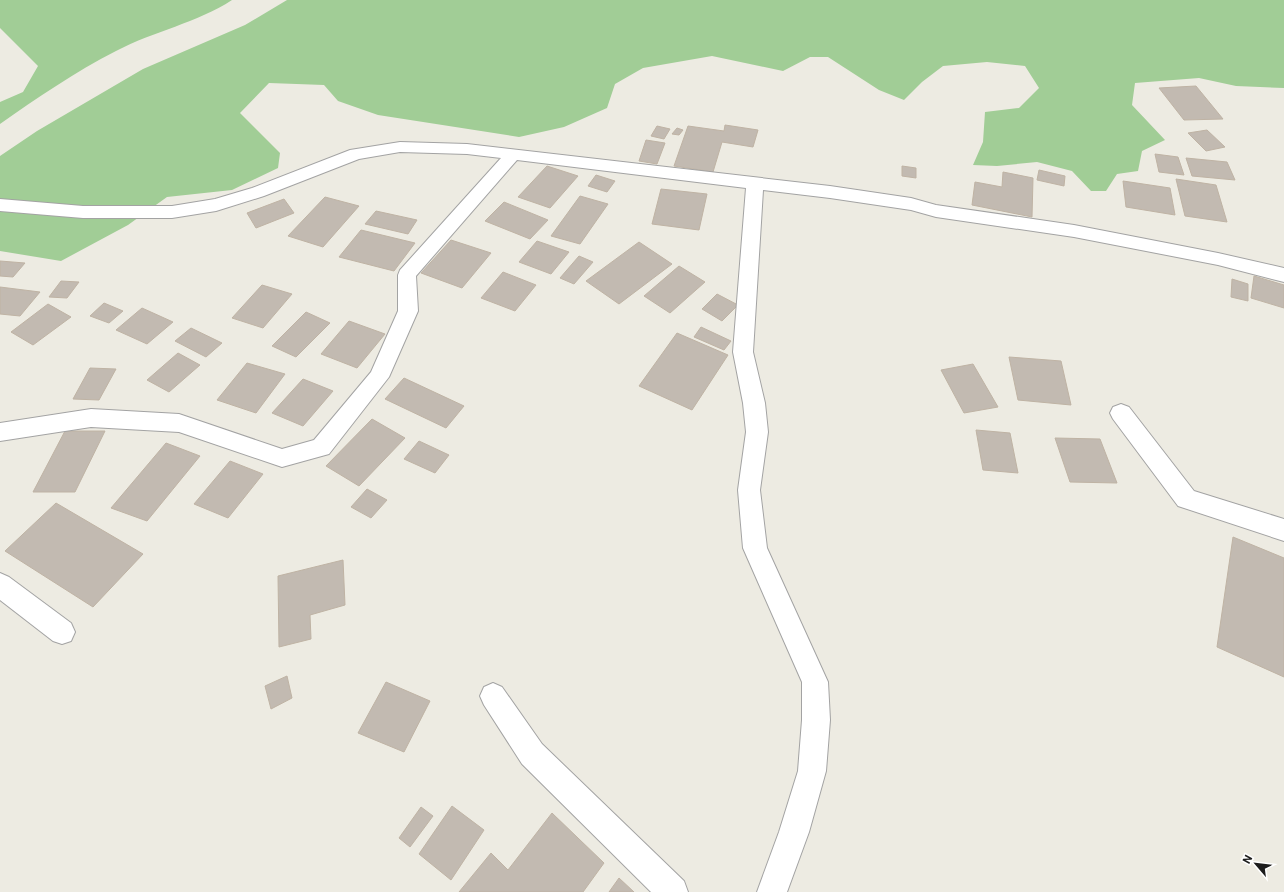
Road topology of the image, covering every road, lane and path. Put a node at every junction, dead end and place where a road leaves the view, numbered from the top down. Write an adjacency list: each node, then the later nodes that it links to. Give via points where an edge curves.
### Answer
1 (513, 154): 2 (street, via 595,162); 3 (street, via 467,149 400,147 356,154 258,192 216,205 172,212 83,212); 6 (street, via 407,275 408,311 379,377 321,446 282,458 179,423 91,418)
2 (755, 184): 4 (street, via 830,192 911,204 936,211 1074,231 1218,259); 12 (street, via 743,352 754,403 757,432 748,490 755,548 815,682 816,720 812,771 794,832)
3 (0, 205)
4 (1284, 275)
5 (1120, 413): 7 (street, via 1186,499)
6 (0, 432)
7 (1284, 530)
8 (0, 586): 9 (street)
9 (62, 632)
10 (492, 696): 11 (street, via 532,754)
11 (674, 892)
12 (772, 892)

